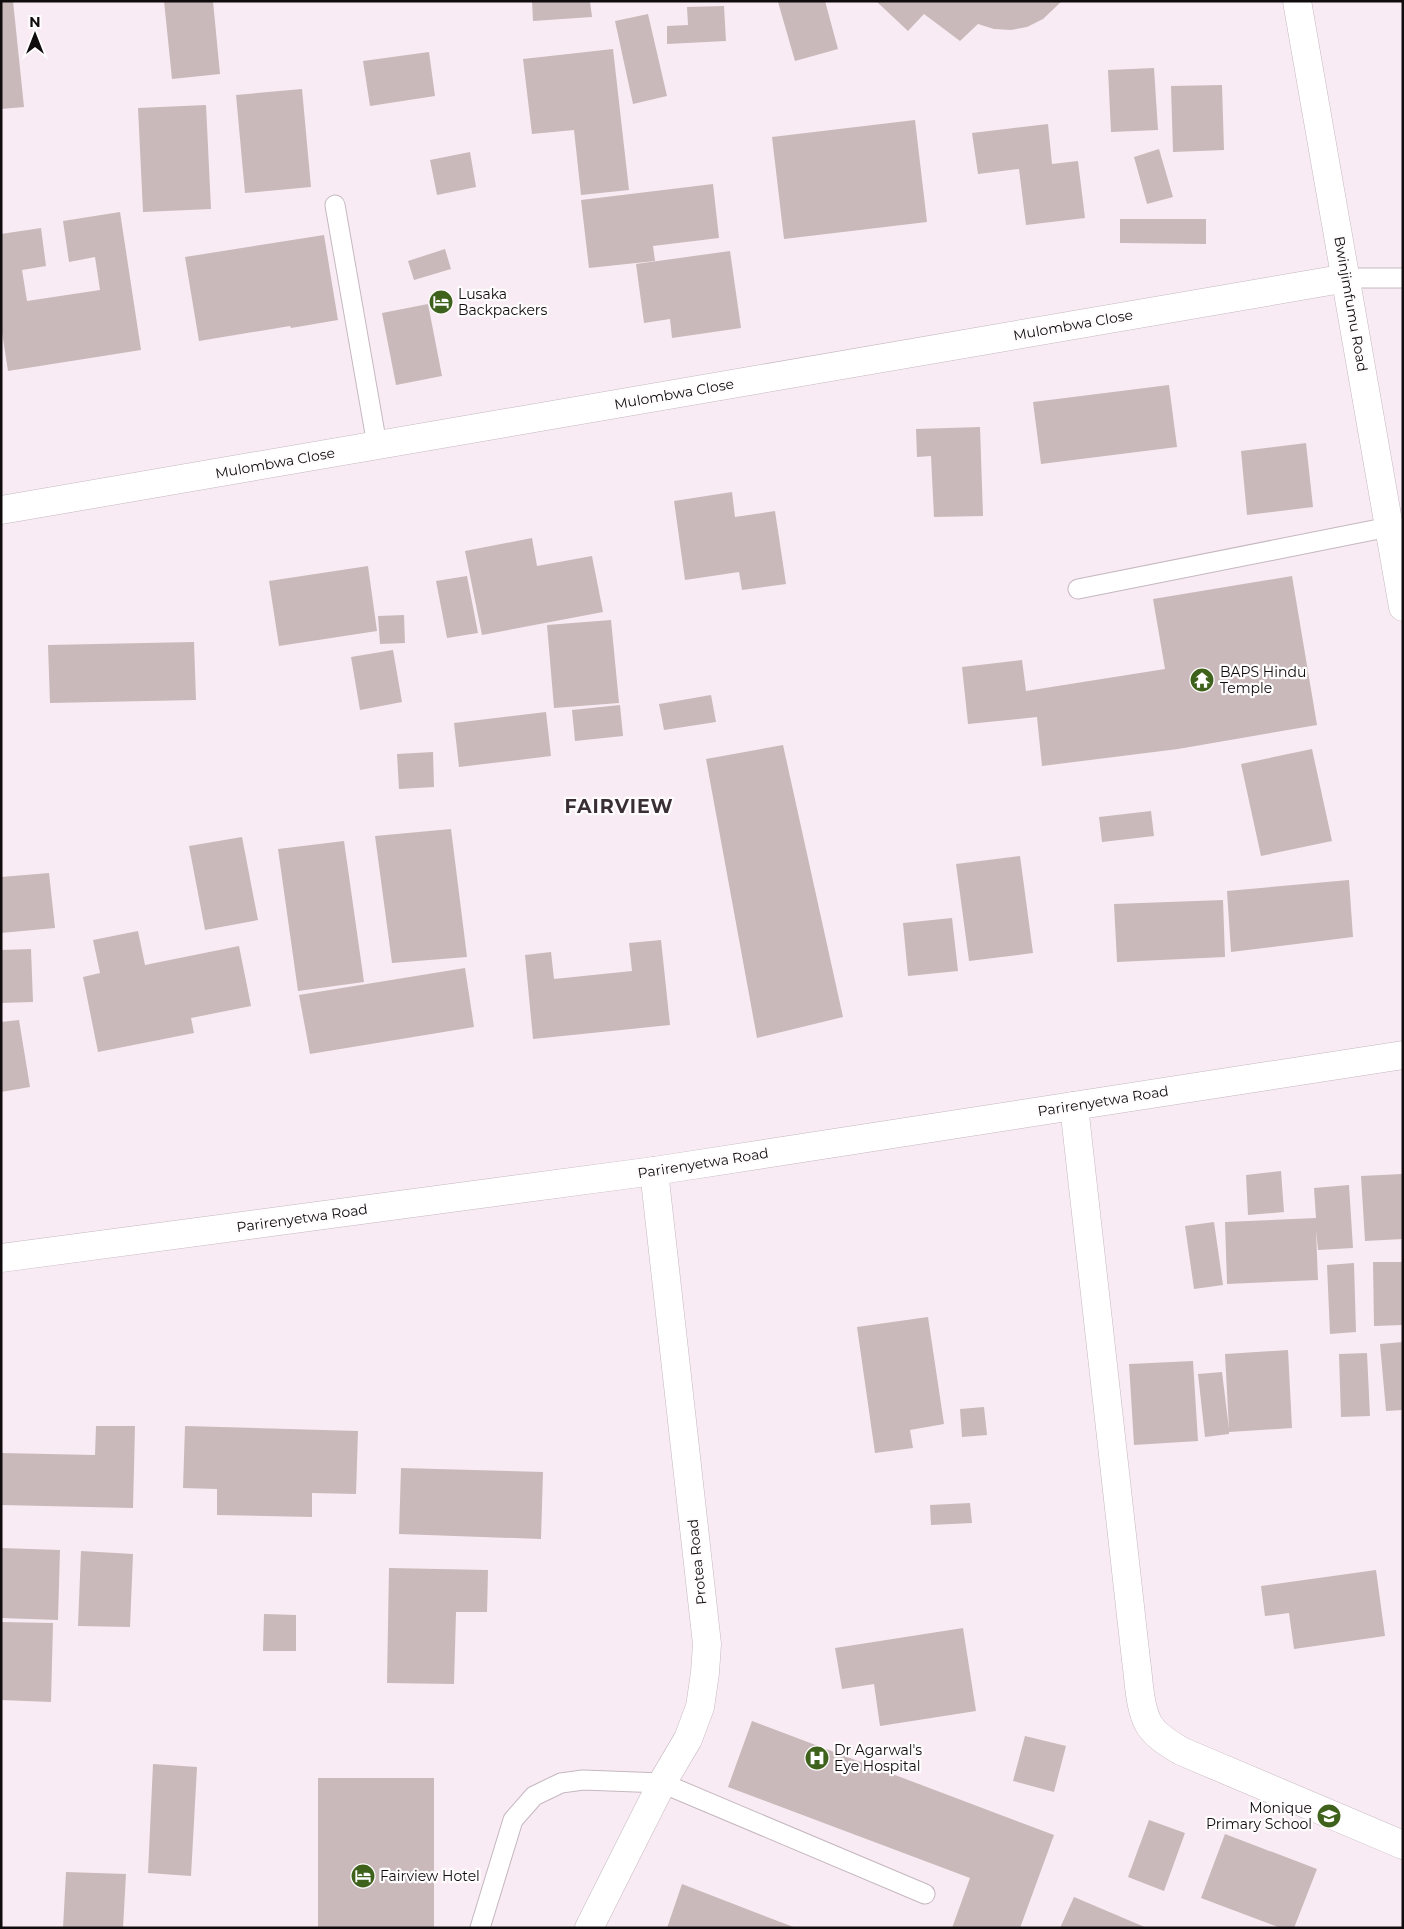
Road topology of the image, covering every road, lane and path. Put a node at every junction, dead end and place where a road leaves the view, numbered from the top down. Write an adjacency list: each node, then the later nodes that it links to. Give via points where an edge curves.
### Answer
1 (1297, 1): 3 (street, Bwinjimfumu Road)
2 (335, 205): 5 (lane)
3 (1346, 278): 4 (lane); 5 (street, Mulombwa Close); 7 (street, Bwinjimfumu Road)
4 (1403, 278)
5 (377, 445): 6 (street, Mulombwa Close)
6 (1, 510)
7 (1389, 528): 8 (lane); 9 (street, Bwinjimfumu Road)
8 (1078, 589)
9 (1403, 607)
10 (1403, 1055): 11 (street, Parirenyetwa Road)
11 (1074, 1106): 12 (street, Parirenyetwa Road); 15 (street, via 1136,1660 1148,1723 1160,1738 1181,1752)
12 (654, 1171): 13 (street, Parirenyetwa Road); 14 (street, Protea Road, via 707,1644 700,1707 688,1739)
13 (1, 1258)
14 (662, 1783): 16 (lane); 17 (lane, via 583,1780 561,1783 534,1796 513,1820); 18 (street, Protea Road)
15 (1403, 1845)
16 (925, 1894)
17 (480, 1928)
18 (589, 1928)

